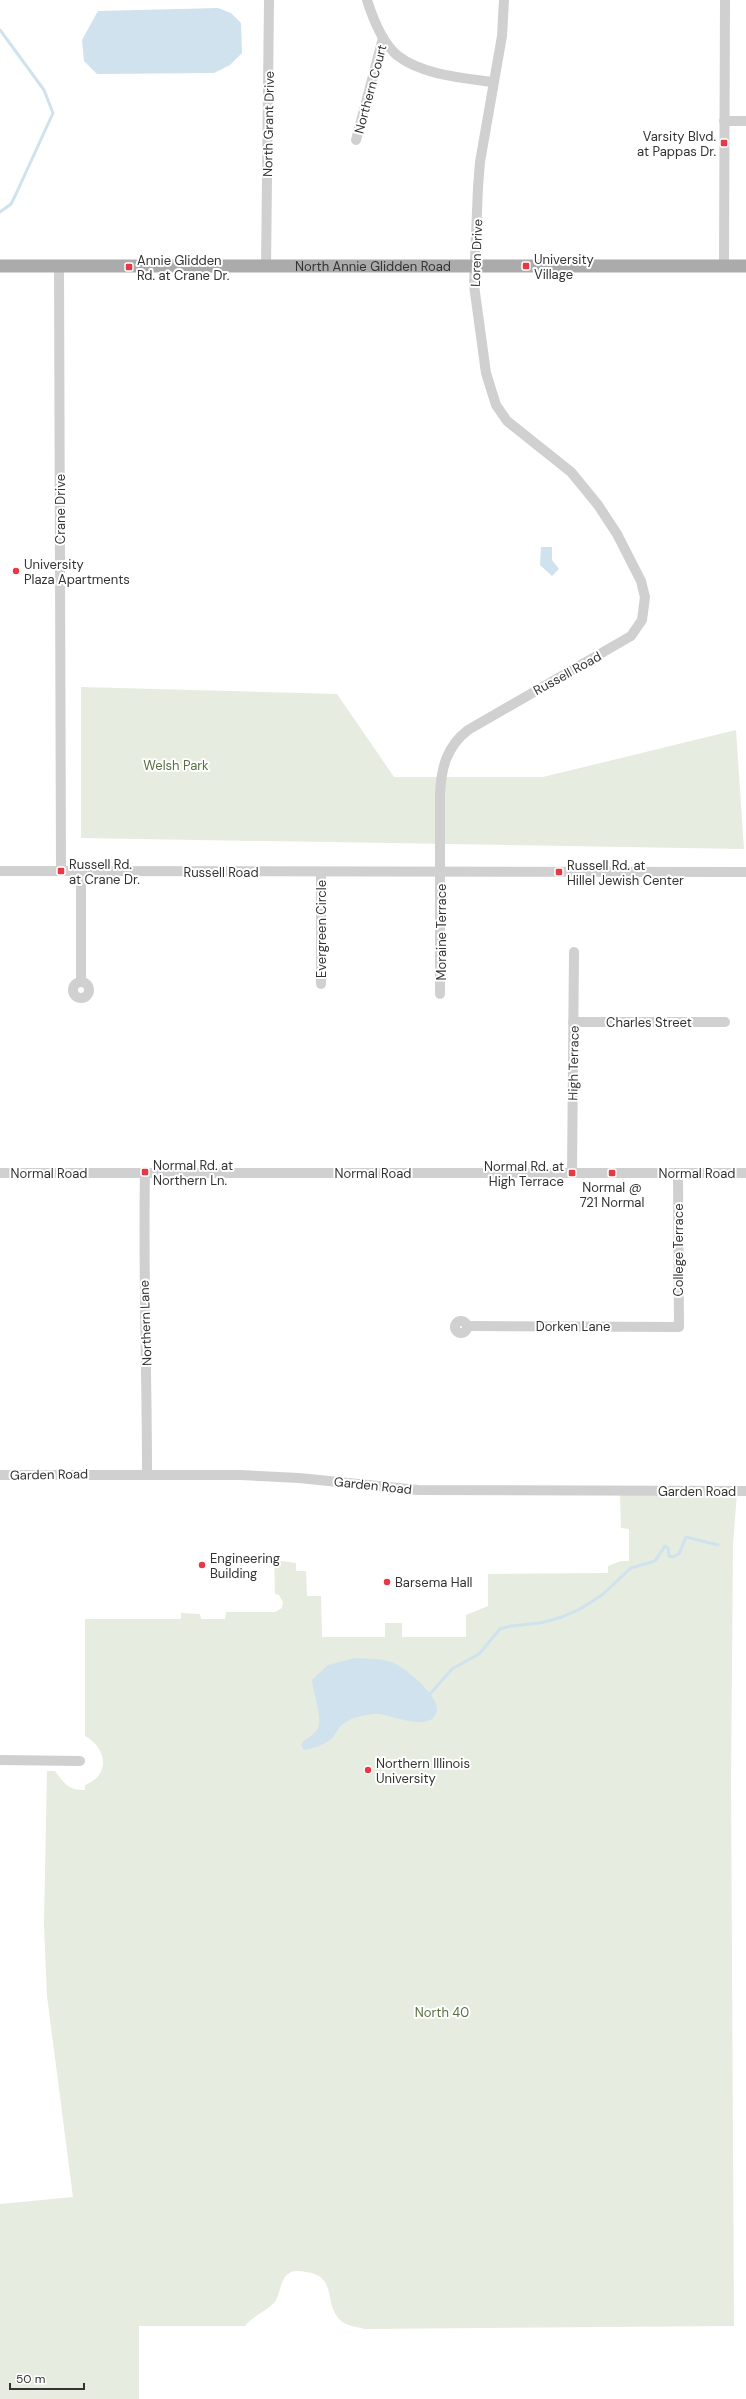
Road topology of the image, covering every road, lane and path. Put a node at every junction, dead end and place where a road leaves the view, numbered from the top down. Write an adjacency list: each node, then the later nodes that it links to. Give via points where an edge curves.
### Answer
1 (269, 0): 15 (street, North Grant Drive)
2 (367, 0): 5 (street)
3 (504, 0): 6 (street, Loren Drive, via 502,36)
4 (725, 0): 7 (street)
5 (383, 38): 6 (street, via 398,56 413,64 442,73); 9 (street, Northern Court)
6 (493, 82): 12 (street, Loren Drive, via 480,162 477,252)
7 (724, 121): 8 (street); 13 (street)
8 (746, 121)
9 (356, 140)
10 (0, 266): 11 (main road, North Annie Glidden Road)
11 (59, 266): 15 (main road, North Annie Glidden Road); 18 (street, Crane Drive)
12 (474, 266): 13 (main road, North Annie Glidden Road); 15 (main road, North Annie Glidden Road); 16 (street, Loren Drive, via 486,373 496,405 507,421)
13 (724, 266): 14 (main road, North Annie Glidden Road)
14 (746, 266)
15 (266, 267)
16 (571, 472): 20 (street, Russell Road, via 609,522 636,569 645,597 642,620 631,636 619,644 468,730 454,743 443,766 441,779)
17 (0, 871): 18 (street, Russell Road)
18 (61, 871): 19 (street, Russell Road)
19 (81, 871): 22 (street, Russell Road); 24 (street)
20 (441, 871): 21 (street, Russell Road); 22 (street, Russell Road); 26 (street, Moraine Terrace)
21 (746, 872)
22 (321, 873): 25 (street, Evergreen Circle)
23 (574, 952): 27 (street, High Terrace)
24 (81, 981)
25 (321, 984)
26 (440, 994)
27 (574, 1022): 28 (street, Charles Street); 31 (street, High Terrace)
28 (725, 1022)
29 (145, 1172): 30 (street, Normal Road); 31 (street, Normal Road); 36 (street, Northern Lane, via 143,1261 147,1351)
30 (0, 1173)
31 (572, 1173): 32 (street, Normal Road)
32 (678, 1173): 33 (street, Normal Road); 35 (street, College Terrace)
33 (746, 1173)
34 (468, 1326): 35 (street, Dorken Lane)
35 (679, 1327)
36 (147, 1473): 37 (street, Garden Road); 38 (street, Garden Road, via 299,1478 418,1490)
37 (0, 1475)
38 (746, 1491)
39 (0, 1760): 40 (street)
40 (80, 1761)

